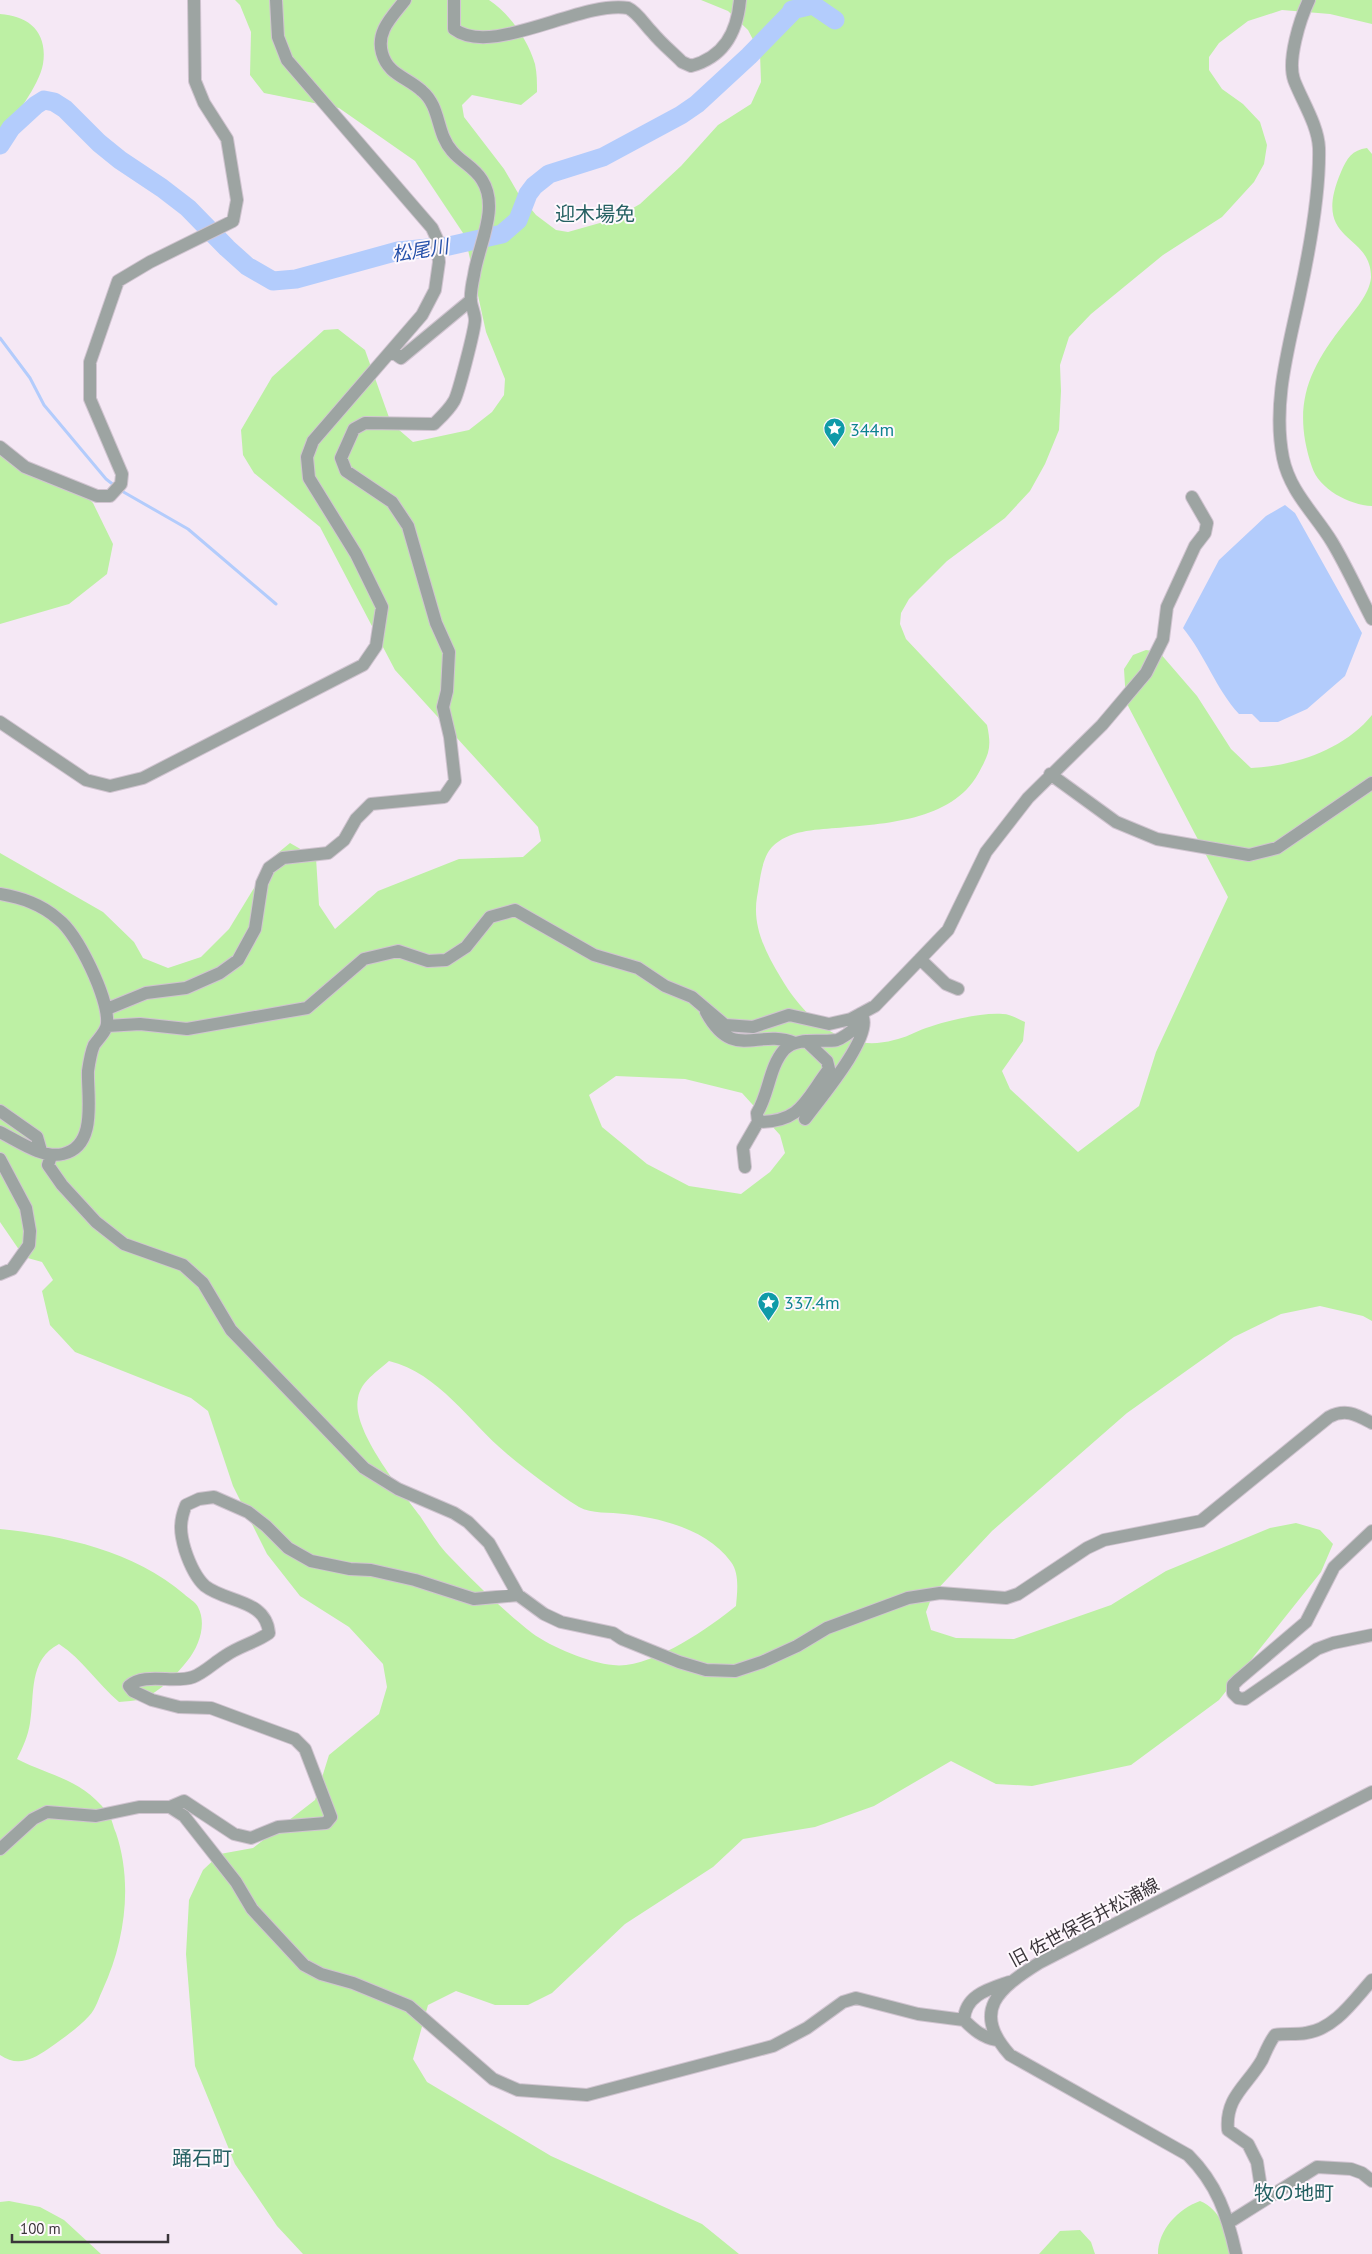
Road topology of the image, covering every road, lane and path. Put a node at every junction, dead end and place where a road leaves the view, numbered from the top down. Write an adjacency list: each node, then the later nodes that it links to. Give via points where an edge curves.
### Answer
1 (194, 0): 9 (street, via 195,81 204,103 227,139 237,200 233,221 150,262 118,282 90,362 90,400 122,474 121,484 110,496 97,496 25,468)
2 (276, 0): 8 (street, via 278,37 287,60 432,228 437,239 439,262 435,290 422,315)
3 (405, 0): 7 (street, via 382,31 380,43 386,63 397,76 422,90 432,102 452,151 483,181 489,203)
4 (454, 0): 5 (street, via 454,28 462,34 475,36 519,27 582,6 614,3 630,8 682,62 691,66 705,62 730,39 738,21)
5 (740, 0)
6 (1309, 0): 11 (street, via 1300,19 1294,48 1293,78 1319,146 1317,188 1301,292 1284,363 1280,436 1283,460 1292,485 1332,542)
7 (471, 300): 8 (street, via 401,358); 19 (street, via 475,320 455,400 442,416 434,424 365,423 354,429 341,458 346,471 392,502 408,526 436,623 449,652 443,707 455,781 444,797 371,804 356,819 344,840 328,853 283,858 269,868 262,883 255,929 238,960 220,973 186,988 146,993)
8 (391, 351): 12 (street, via 313,441 307,457 309,478 356,554 382,608 376,646 363,665 142,778 110,786 86,780)
9 (0, 447)
10 (1192, 497): 13 (street, via 1207,523 1205,533 1195,546 1167,607 1163,639 1122,704)
11 (1372, 619)
12 (0, 722)
13 (1050, 774): 14 (street, via 1116,822 1149,836 1249,854 1277,848); 16 (street, via 986,852 948,930)
14 (1372, 783)
15 (0, 894): 19 (street, via 28,900 60,919 81,949)
16 (920, 959): 17 (street, via 946,984); 20 (street, via 875,1006)
17 (958, 989)
18 (702, 1006): 20 (street, via 725,1025 753,1027 789,1015 829,1024); 21 (street, via 692,997 665,986 638,968 594,955 515,910 490,916 466,947 446,960 428,961 398,951 364,959 307,1008 187,1029 140,1024); 22 (street, via 714,1028 731,1040 749,1042 783,1038)
19 (107, 1009): 21 (street)
20 (860, 1014): 22 (street, via 859,1025 837,1040); 24 (street, via 865,1020 862,1035)
21 (108, 1026): 27 (street, via 93,1048 88,1070 88,1128 77,1147 64,1154)
22 (800, 1042): 25 (street, via 785,1048 774,1066 764,1102 757,1113); 25 (street, via 827,1061 828,1068 795,1115 776,1122)
23 (0, 1111): 27 (street, via 37,1137)
24 (805, 1118)
25 (758, 1122): 29 (street, via 743,1148)
26 (0, 1132): 27 (street)
27 (46, 1154): 33 (street, via 48,1165 62,1185 96,1222 124,1244 183,1265 203,1282 231,1330 364,1468 398,1490 468,1522 489,1544)
28 (0, 1159): 30 (street, via 26,1208 30,1231 29,1245 12,1269)
29 (745, 1167)
30 (0, 1274)
31 (1372, 1423): 33 (street, via 1352,1413 1339,1411 1201,1521 1104,1540 1018,1594 1006,1598 940,1593 908,1598 827,1628 797,1646 735,1671 706,1670 679,1662 613,1633 561,1622 530,1606)
32 (1372, 1531): 34 (street, via 1334,1567 1306,1622 1238,1680 1233,1686 1233,1693 1245,1699 1317,1649)
33 (518, 1595): 36 (street, via 474,1599 415,1580 311,1561 288,1548 248,1512 214,1498 199,1499 186,1505 179,1532 193,1571 213,1591 255,1608 268,1621 269,1633 257,1642 227,1654 193,1677 134,1682 129,1686 132,1691 152,1700 179,1707 211,1708 295,1740 305,1749 330,1817 326,1824 278,1827 251,1838 234,1834 184,1801)
34 (1372, 1635)
35 (1372, 1792): 39 (street, 旧 佐世保吉井松浦線, via 1039,1963)
36 (170, 1807): 37 (street, via 139,1807 96,1816 47,1812 33,1819); 40 (street, via 184,1816 236,1882 252,1909 304,1964 321,1974 409,2006 493,2079 518,2090 587,2095 773,2046 807,2028 843,2002 856,1998 918,2014)
37 (0, 1849)
38 (1372, 1980): 43 (street, via 1342,2014 1325,2026 1307,2033 1275,2035 1262,2060 1232,2102 1227,2115 1228,2130 1248,2144 1257,2162)
39 (1009, 1982): 40 (street, via 977,1996 965,2011); 41 (street, 旧 佐世保吉井松浦線, via 997,1995 992,2008)
40 (964, 2020): 41 (street, via 980,2035)
41 (996, 2040): 44 (street, via 1010,2055 1038,2072 1188,2155 1205,2172)
42 (1372, 2181): 43 (street, via 1351,2169 1316,2167)
43 (1263, 2201): 44 (street)
44 (1228, 2223): 45 (street)
45 (1236, 2254)

